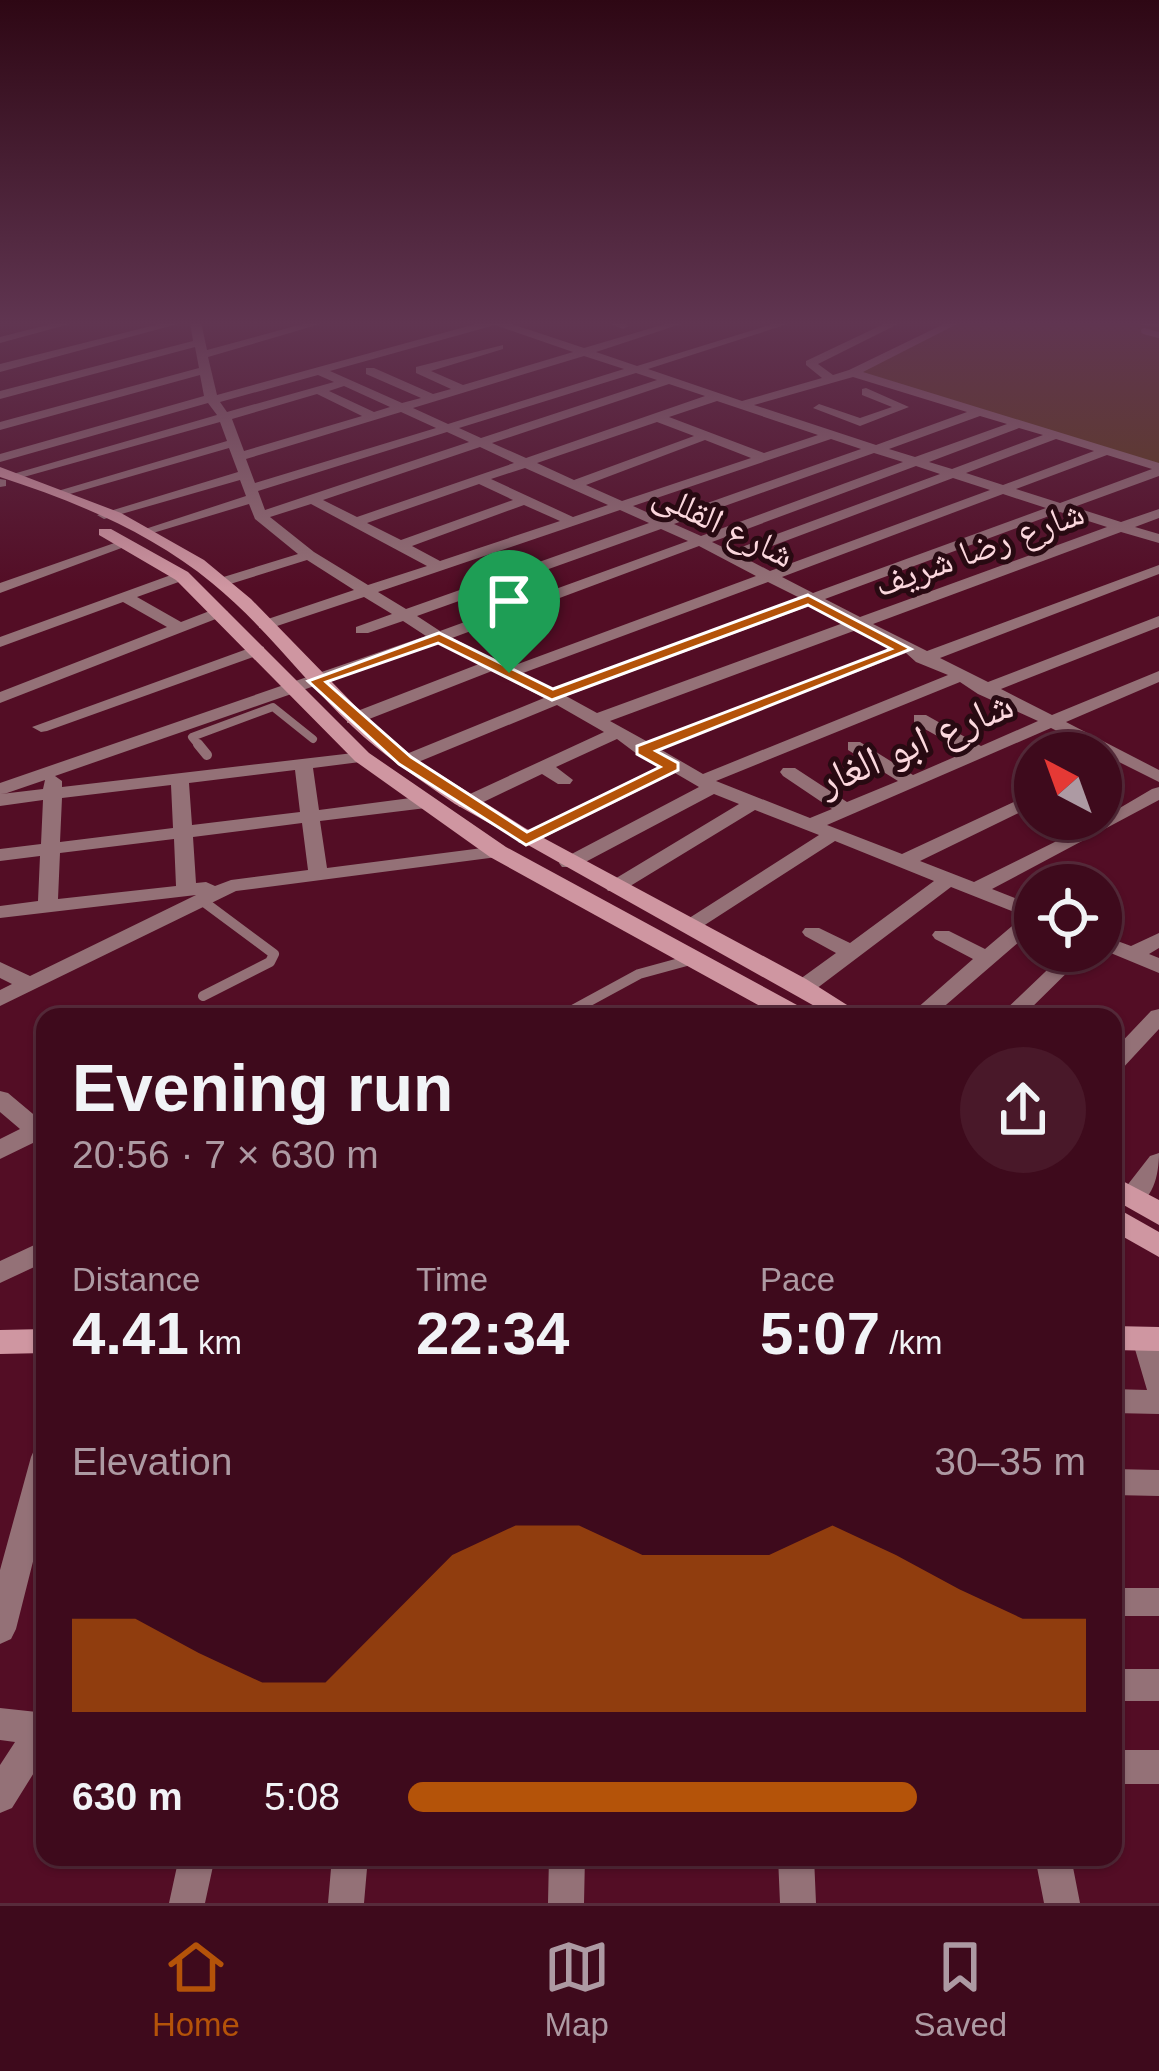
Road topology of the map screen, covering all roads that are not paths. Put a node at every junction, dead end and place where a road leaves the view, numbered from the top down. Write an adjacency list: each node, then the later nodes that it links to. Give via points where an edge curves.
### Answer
1 (44, 411): 24 (street)
2 (170, 411): 32 (street)
3 (220, 411): 20 (street)
4 (250, 411): 20 (street)
5 (341, 411): 21 (street)
6 (362, 411): 18 (street)
7 (390, 411): 18 (street)
8 (410, 411): 25 (street, شارع القللى)
9 (502, 411): 25 (street)
10 (576, 411): 29 (street)
11 (674, 411): 19 (street)
12 (757, 411): 22 (street)
13 (812, 411): 22 (street)
14 (828, 411): 15 (street, via 862,422)
15 (895, 411)
16 (975, 411): 17 (street)
17 (979, 412): 23 (street); 30 (street)
18 (374, 416): 40 (street)
19 (656, 417): 28 (street); 35 (street)
20 (225, 418): 38 (street); 40 (street)
21 (311, 420)
22 (784, 420): 26 (street)
23 (1019, 424): 27 (street); 34 (street)
24 (0, 426)
25 (448, 428): 29 (street, شارع القللى); 40 (street)
26 (831, 435): 30 (street); 33 (street)
27 (1056, 435): 31 (street); 37 (street)
28 (705, 436): 33 (street); 41 (street)
29 (480, 443): 35 (street, شارع القللى); 44 (street)
30 (874, 449): 34 (street); 52 (street)
31 (1107, 451): 36 (street); 42 (street)
32 (0, 458)
33 (764, 458): 46 (street)
34 (914, 461): 37 (street); 56 (street)
35 (524, 464): 39 (street); 41 (street, شارع القللى)
36 (1159, 469): 47 (street)
37 (953, 474): 42 (street); 59 (street)
38 (4, 479): 43 (street); 54 (street)
39 (479, 479): 45 (street); 50 (street)
40 (247, 480): 43 (street); 44 (street); 49 (street); 54 (street); 58 (street)
41 (572, 485): 46 (street, شارع القللى)
42 (1004, 489): 47 (street); 63 (street)
43 (58, 494): 49 (street)
44 (311, 499): 50 (street)
45 (525, 500): 51 (street); 57 (street)
46 (620, 506): 51 (street); 52 (street, شارع القللى)
47 (1061, 508): 53 (street); 68 (street)
48 (1159, 513): 53 (street, شارع رضا شريف)
49 (104, 515): 54 (street)
50 (356, 522): 57 (street)
51 (573, 522): 60 (street)
52 (662, 524): 56 (street, شارع القللى); 70 (street)
53 (1123, 527): 55 (street); 72 (street, شارع رضا شريف)
54 (136, 538): 62 (street); 64 (street); 65 (street)
55 (1159, 539)
56 (698, 540): 59 (street, شارع القللى); 76 (street)
57 (400, 545): 60 (street)
58 (309, 555): 64 (street); 66 (street)
59 (730, 557): 63 (street, شارع القللى)
60 (440, 566): 66 (street)
61 (1159, 569): 80 (street)
62 (182, 576): 67 (street); 69 (street)
63 (766, 577): 68 (street, شارع القللى); 81 (street)
64 (223, 582): 73 (street)
65 (0, 588)
66 (368, 590): 70 (street); 73 (street)
67 (124, 597): 74 (street); 77 (street)
68 (808, 600): 72 (street, شارع القللى); 87 (street)
69 (220, 612): 74 (street); 79 (street)
70 (402, 616): 75 (street); 76 (street)
71 (1159, 621): 86 (street)
72 (856, 624): 78 (street, شارع القللى); 93 (street, شارع رضا شريف)
73 (265, 625): 84 (street)
74 (180, 628): 88 (street)
75 (362, 630)
76 (439, 637): 81 (street); 84 (street)
77 (0, 642)
78 (903, 649): 80 (street, شارع القللى); 100 (street)
79 (258, 650): 85 (street); 95 (street)
80 (922, 659): 82 (street, شارع القللى)
81 (501, 669): 87 (street); 92 (street)
82 (957, 676): 86 (street, شارع القللى); 115 (street)
83 (1159, 676): 94 (street, شارع ابو الغار)
84 (316, 681): 85 (street); 92 (street)
85 (293, 689): 89 (street); 114 (street)
86 (984, 691): 94 (street, شارع القللى)
87 (555, 697): 93 (street); 105 (street)
88 (0, 698)
89 (311, 707): 90 (lane); 103 (street)
90 (286, 715): 98 (lane); 102 (lane, via 270,708 191,737)
91 (920, 718): 101 (street)
92 (353, 719): 105 (street)
93 (593, 721): 97 (street)
94 (1050, 724): 96 (street, شارع القللى); 101 (street, شارع ابو الغار)
95 (41, 727)
96 (1062, 732)
97 (613, 734): 100 (street); 107 (street)
98 (313, 739)
99 (854, 746): 113 (street)
100 (643, 750): 108 (street)
101 (981, 753): 113 (street, شارع ابو الغار)
102 (207, 755)
103 (362, 757): 106 (street); 119 (street)
104 (1159, 759): 110 (street)
105 (405, 760): 120 (street)
106 (303, 764): 111 (street); 124 (street)
107 (543, 767): 112 (street); 120 (street)
108 (672, 767): 115 (street); 128 (street)
109 (789, 772): 123 (street)
110 (1150, 773)
111 (180, 778): 114 (street); 126 (street)
112 (564, 780)
113 (912, 782): 123 (street, شارع ابو الغار)
114 (53, 783): 116 (street); 118 (street); 129 (street)
115 (707, 784): 121 (street); 133 (street)
116 (0, 789)
117 (1159, 793): 137 (street)
118 (0, 800)
119 (426, 802): 124 (street); 130 (street)
120 (466, 803): 128 (street)
121 (753, 803): 125 (street); 136 (street)
122 (1014, 808): 132 (street)
123 (846, 810): 125 (street, شارع ابو الغار)
124 (310, 817): 126 (street); 134 (street)
125 (808, 826): 127 (street)
126 (183, 832): 129 (street); 138 (street)
127 (832, 835): 132 (street); 142 (street)
128 (526, 839): 133 (street)
129 (51, 849): 131 (street); 140 (street)
130 (498, 852): 134 (street); 151 (street)
131 (0, 855)
132 (902, 862): 135 (street)
133 (569, 863): 136 (street)
134 (319, 873): 138 (street)
135 (948, 880): 137 (street); 148 (street)
136 (615, 887): 142 (street)
137 (975, 890): 139 (street)
138 (193, 895): 140 (street); 155 (street); 157 (lane, via 274,954)
139 (1014, 906)
140 (49, 907): 141 (street)
141 (0, 912)
142 (690, 926): 156 (street)
143 (812, 932): 148 (street)
144 (1014, 934): 150 (street)
145 (942, 935): 150 (street)
146 (1159, 939): 149 (street)
147 (1122, 950): 149 (street)
148 (851, 952): 156 (street)
149 (1132, 955): 152 (street)
150 (987, 958): 162 (street)
151 (696, 959): 159 (lane, via 639,974); 160 (street)
152 (1159, 966)
153 (0, 969): 155 (street)
154 (1057, 972): 163 (street)
155 (28, 985): 158 (street)
156 (804, 987): 161 (street)
157 (203, 996)
158 (0, 999)
159 (577, 1008)
160 (783, 1008)
161 (838, 1008)
162 (929, 1008)
163 (1019, 1008)
164 (1159, 1016): 165 (street)
165 (1122, 1055)
166 (0, 1099): 167 (street)
167 (36, 1129)
168 (36, 1135): 169 (street)
169 (0, 1150)
170 (1159, 1162): 171 (street)
171 (1122, 1197)
172 (1122, 1201): 174 (street)
173 (1122, 1203): 175 (street)
174 (1159, 1214)
175 (1159, 1246)
176 (36, 1255): 177 (street)
177 (0, 1274)
178 (1122, 1339): 179 (street)
179 (1152, 1340): 182 (street)
180 (36, 1341): 181 (street)
181 (0, 1342)
182 (1159, 1386)
183 (1122, 1401): 184 (street)
184 (1159, 1402)
185 (1122, 1482): 186 (street)
186 (1159, 1483)
187 (36, 1491): 190 (street)
188 (1122, 1602): 189 (street)
189 (1159, 1602)
190 (0, 1629)
191 (1122, 1685): 192 (street)
192 (1159, 1685)
193 (0, 1724): 194 (street)
194 (36, 1727)
195 (36, 1740): 198 (street)
196 (1122, 1767): 197 (street)
197 (1159, 1767)
198 (0, 1796)
199 (195, 1866): 204 (street)
200 (349, 1866): 205 (street)
201 (567, 1866): 206 (street)
202 (796, 1866): 207 (street)
203 (1055, 1866): 208 (street)
204 (187, 1903)
205 (346, 1903)
206 (566, 1903)
207 (798, 1903)
208 (1062, 1903)

